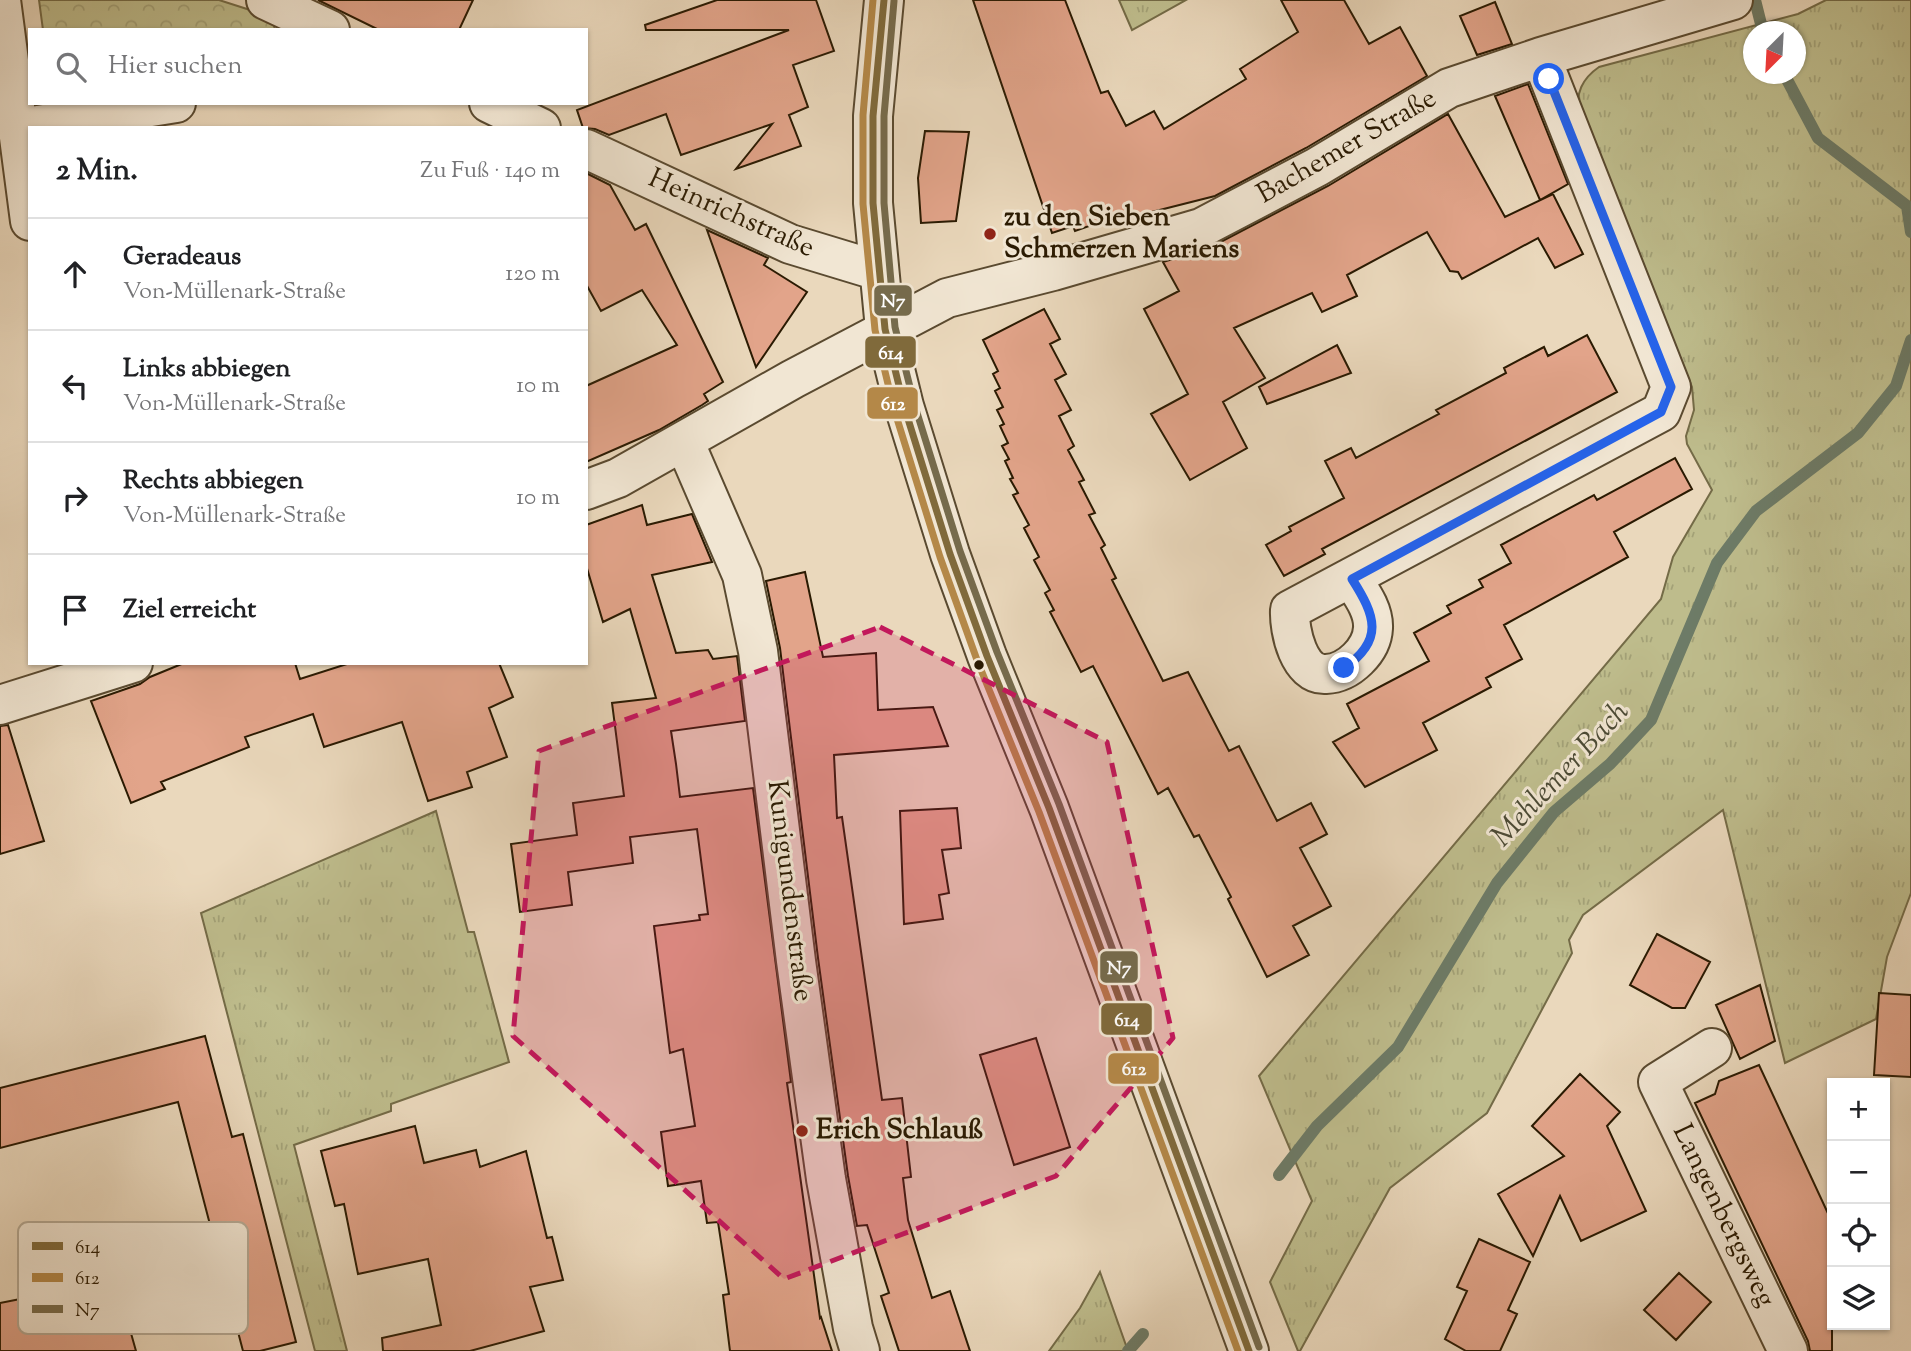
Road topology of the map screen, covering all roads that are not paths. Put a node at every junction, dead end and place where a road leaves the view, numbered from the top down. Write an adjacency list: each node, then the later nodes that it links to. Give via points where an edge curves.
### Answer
1 (1, 0): 12 (street)
2 (266, 0): 5 (street)
3 (884, 0): 15 (street, via 873,116)
4 (1731, 0): 6 (street, Bachemer Straße)
5 (326, 28)
6 (1541, 57): 16 (street, Bachemer Straße, via 1449,88 1317,167 1201,228 947,298); 19 (street, via 1671,387 1661,412)
7 (163, 105): 9 (street)
8 (493, 105): 10 (street)
9 (32, 126)
10 (537, 126)
11 (28, 127): 12 (street)
12 (19, 128): 14 (street)
13 (588, 150): 15 (street, Heinrichstraße, via 790,244)
14 (28, 205)
15 (879, 271): 16 (street)
16 (885, 329): 17 (street, Bachemer Straße); 24 (street, via 950,554)
17 (684, 441): 18 (street, Bachemer Straße); 23 (street, Kunigundenstraße, via 743,575 758,650 826,1179)
18 (588, 489)
19 (1352, 579)
20 (123, 665): 21 (street)
21 (0, 705)
22 (1712, 1048): 25 (street, Langenbergsweg, via 1658,1082)
23 (860, 1351)
24 (1249, 1351)
25 (1787, 1351)

